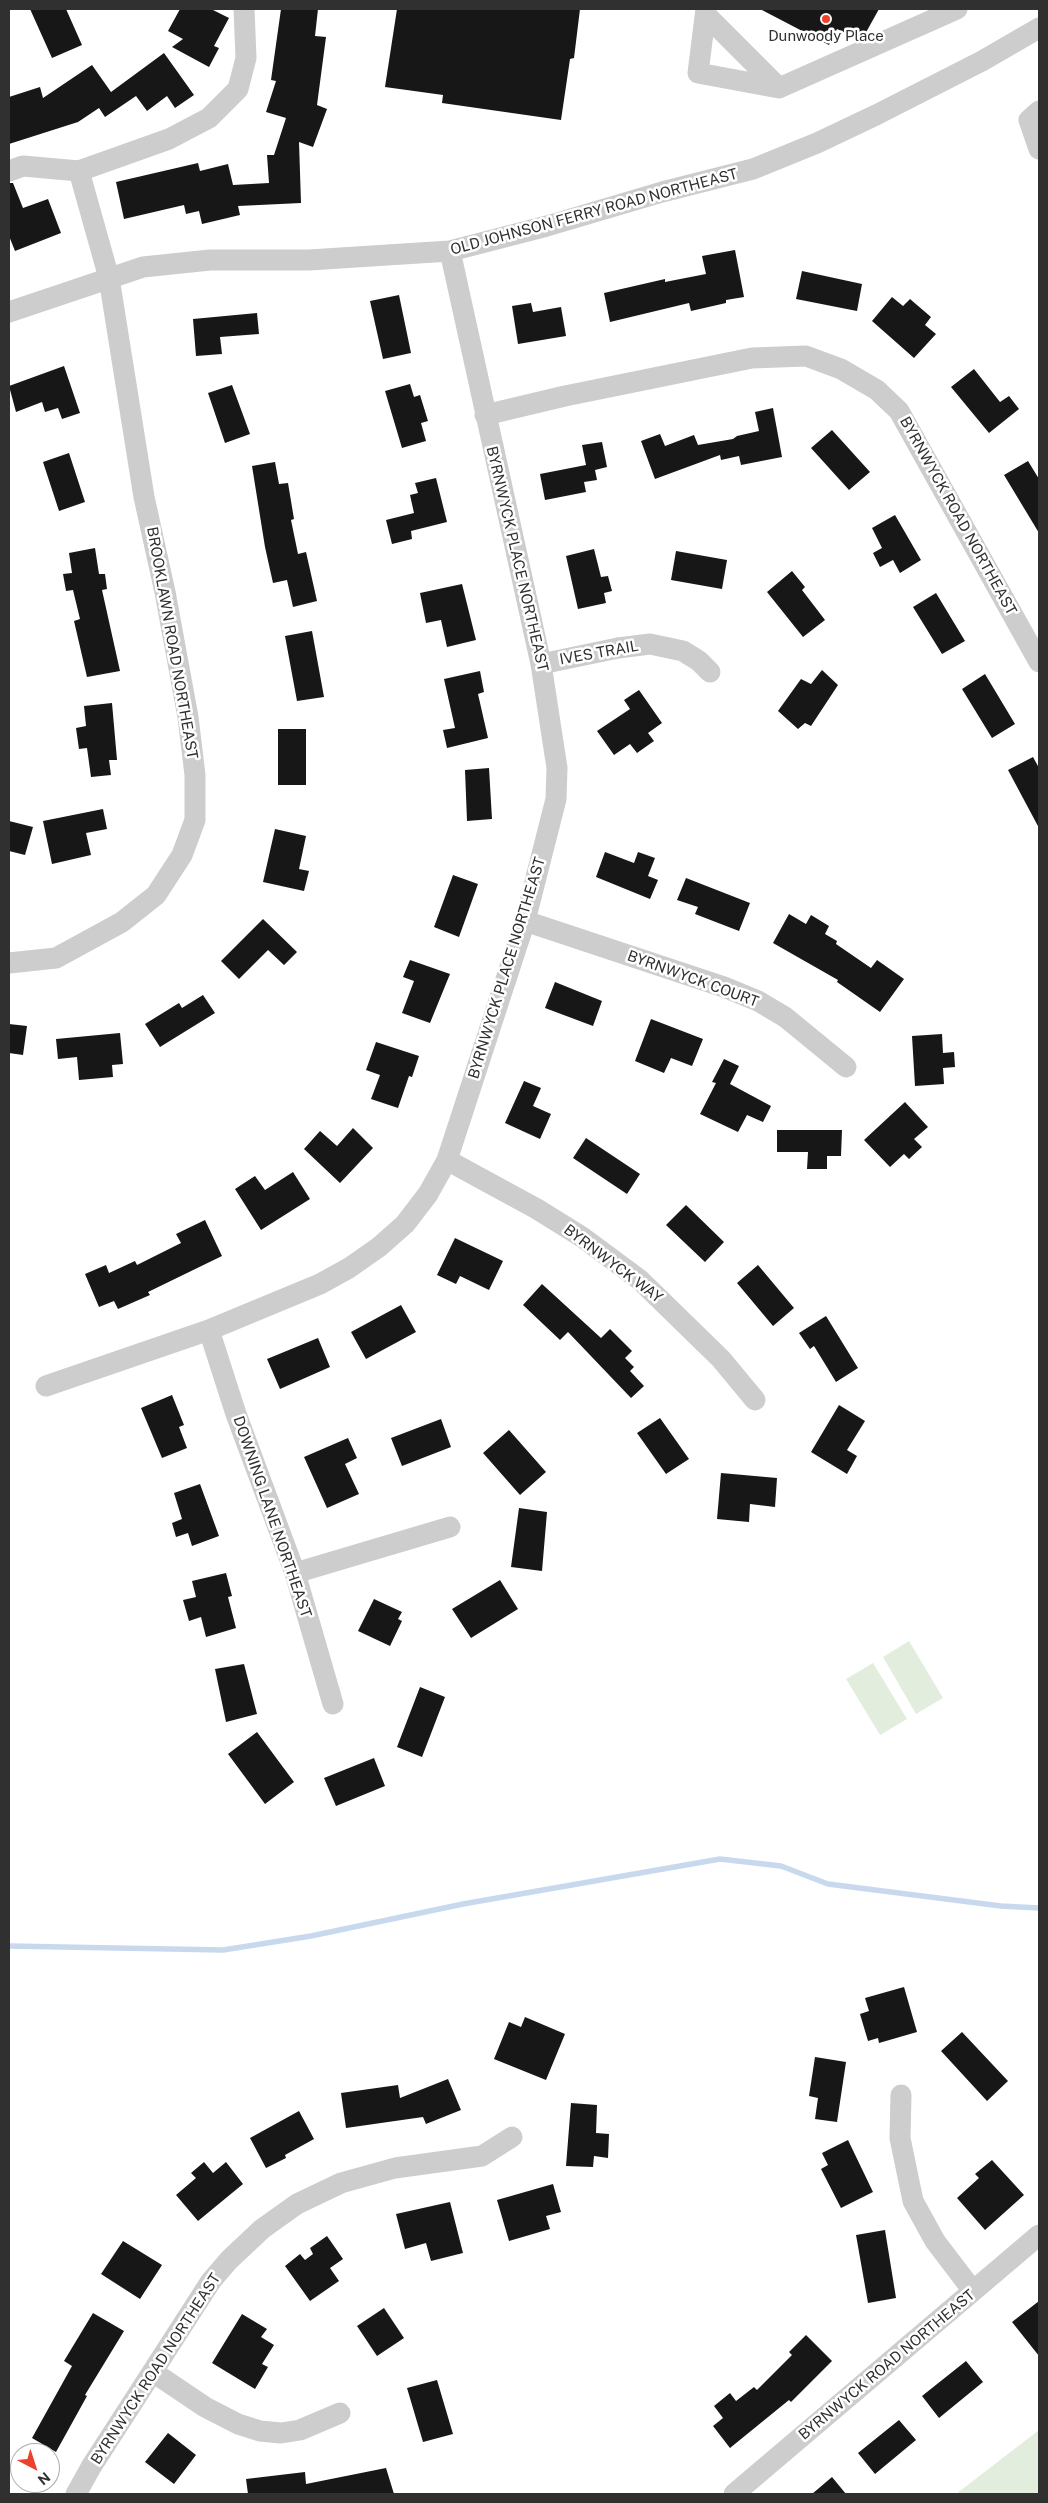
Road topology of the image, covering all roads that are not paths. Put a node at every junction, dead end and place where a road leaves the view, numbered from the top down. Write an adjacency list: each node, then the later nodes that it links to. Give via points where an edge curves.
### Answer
1 (244, 9): 11 (street, via 246,58 238,89 209,118 169,139)
2 (957, 9): 7 (street)
3 (706, 12): 7 (street); 7 (street, via 698,73)
4 (1039, 28): 6 (street, OLD JOHNSON FERRY ROAD NORTHEAST)
5 (1039, 44): 6 (street, OLD JOHNSON FERRY ROAD NORTHEAST)
6 (982, 61): 12 (street, OLD JOHNSON FERRY ROAD NORTHEAST, via 817,144 753,170)
7 (779, 88)
8 (1039, 111): 9 (street, via 1029,120)
9 (1039, 149)
10 (9, 171): 11 (street, via 23,166)
11 (78, 171): 13 (street, BROOKLAWN ROAD NORTHEAST)
12 (450, 251): 13 (street, OLD JOHNSON FERRY ROAD NORTHEAST, via 310,260 210,260 142,267); 15 (street, BYRNWYCK PLACE NORTHEAST)
13 (109, 278): 14 (street, OLD JOHNSON FERRY ROAD NORTHEAST); 20 (street, BROOKLAWN ROAD NORTHEAST, via 144,496 188,717 196,775 195,820 182,855 156,896 122,922 56,958)
14 (9, 312)
15 (485, 416): 16 (street, BYRNWYCK ROAD NORTHEAST, via 565,396 752,358 806,356 841,369 877,390 899,411); 17 (street, BYRNWYCK PLACE NORTHEAST)
16 (1039, 662)
17 (542, 664): 18 (street, IVES TRAIL, via 650,644 683,651); 19 (street, BYRNWYCK PLACE NORTHEAST, via 557,768 556,799)
18 (710, 672)
19 (525, 921): 21 (street, BYRNWYCK COURT, via 758,1001 786,1017); 22 (street, BYRNWYCK PLACE NORTHEAST)
20 (9, 963)
21 (846, 1067)
22 (447, 1160): 23 (street, BYRNWYCK PLACE NORTHEAST, via 428,1194 405,1224 379,1247 320,1284); 25 (street, BYRNWYCK WAY, via 537,1209 640,1280 721,1358)
23 (209, 1330): 24 (street, BYRNWYCK PLACE NORTHEAST); 27 (street, DOWNING LANE NORTHEAST, via 236,1414)
24 (46, 1386)
25 (755, 1400)
26 (450, 1527): 27 (street)
27 (295, 1573): 28 (street, DOWNING LANE NORTHEAST)
28 (333, 1704)
29 (901, 2095): 32 (street, via 900,2138 914,2201 935,2240)
30 (512, 2137): 33 (street, BYRNWYCK ROAD NORTHEAST, via 482,2156 395,2168 364,2176 297,2204 262,2229 229,2260 211,2282)
31 (1039, 2235): 32 (street, BYRNWYCK ROAD NORTHEAST)
32 (973, 2291): 36 (street, BYRNWYCK ROAD NORTHEAST)
33 (153, 2372): 34 (street, via 205,2407 260,2431 281,2433 300,2430); 35 (street, BYRNWYCK ROAD NORTHEAST)
34 (340, 2412)
35 (76, 2494)
36 (734, 2494)

